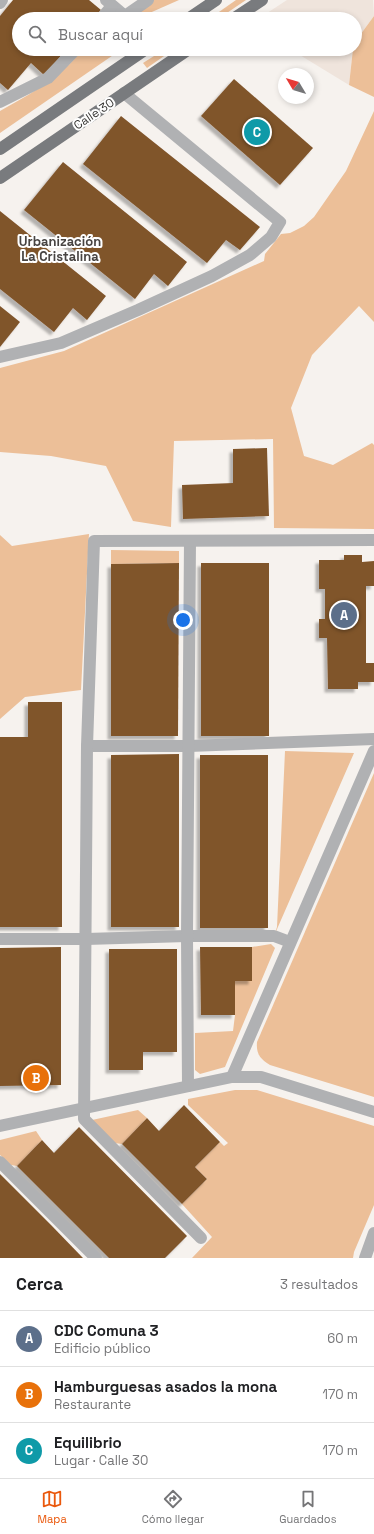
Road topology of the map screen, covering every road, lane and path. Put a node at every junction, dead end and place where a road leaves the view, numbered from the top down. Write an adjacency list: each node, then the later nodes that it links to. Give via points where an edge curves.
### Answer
1 (2, 0): 5 (street)
2 (148, 0): 9 (street)
3 (216, 0): 10 (main road)
4 (262, 0): 11 (main road)
5 (0, 3)
6 (109, 3): 7 (street); 8 (street)
7 (104, 12)
8 (119, 12)
9 (130, 12)
10 (198, 12)
11 (244, 12)
12 (69, 56): 16 (street, via 48,78)
13 (136, 56): 17 (main road, Calle 30)
14 (179, 56): 15 (main road, Calle 30)
15 (124, 93): 18 (main road, Calle 30); 19 (street, via 280,222 271,237 250,255 212,276 61,343)
16 (0, 102)
17 (0, 150)
18 (0, 178)
19 (0, 357)
20 (190, 540): 21 (street); 23 (street, via 94,541); 24 (street)
21 (374, 540)
22 (374, 739): 24 (street)
23 (87, 746): 24 (street); 28 (street)
24 (190, 746): 26 (street)
25 (374, 751): 29 (street)
26 (187, 936): 28 (street); 29 (street, via 274,936); 31 (street)
27 (0, 939): 28 (street)
28 (86, 939): 32 (street)
29 (290, 942): 30 (street)
30 (232, 1077): 31 (street); 33 (street, via 261,1077)
31 (188, 1086): 32 (street)
32 (84, 1108): 34 (street); 37 (street, via 84,1119)
33 (374, 1112)
34 (0, 1126)
35 (0, 1162): 38 (street)
36 (374, 1233): 39 (street)
37 (201, 1238)
38 (96, 1258)
39 (365, 1258)

